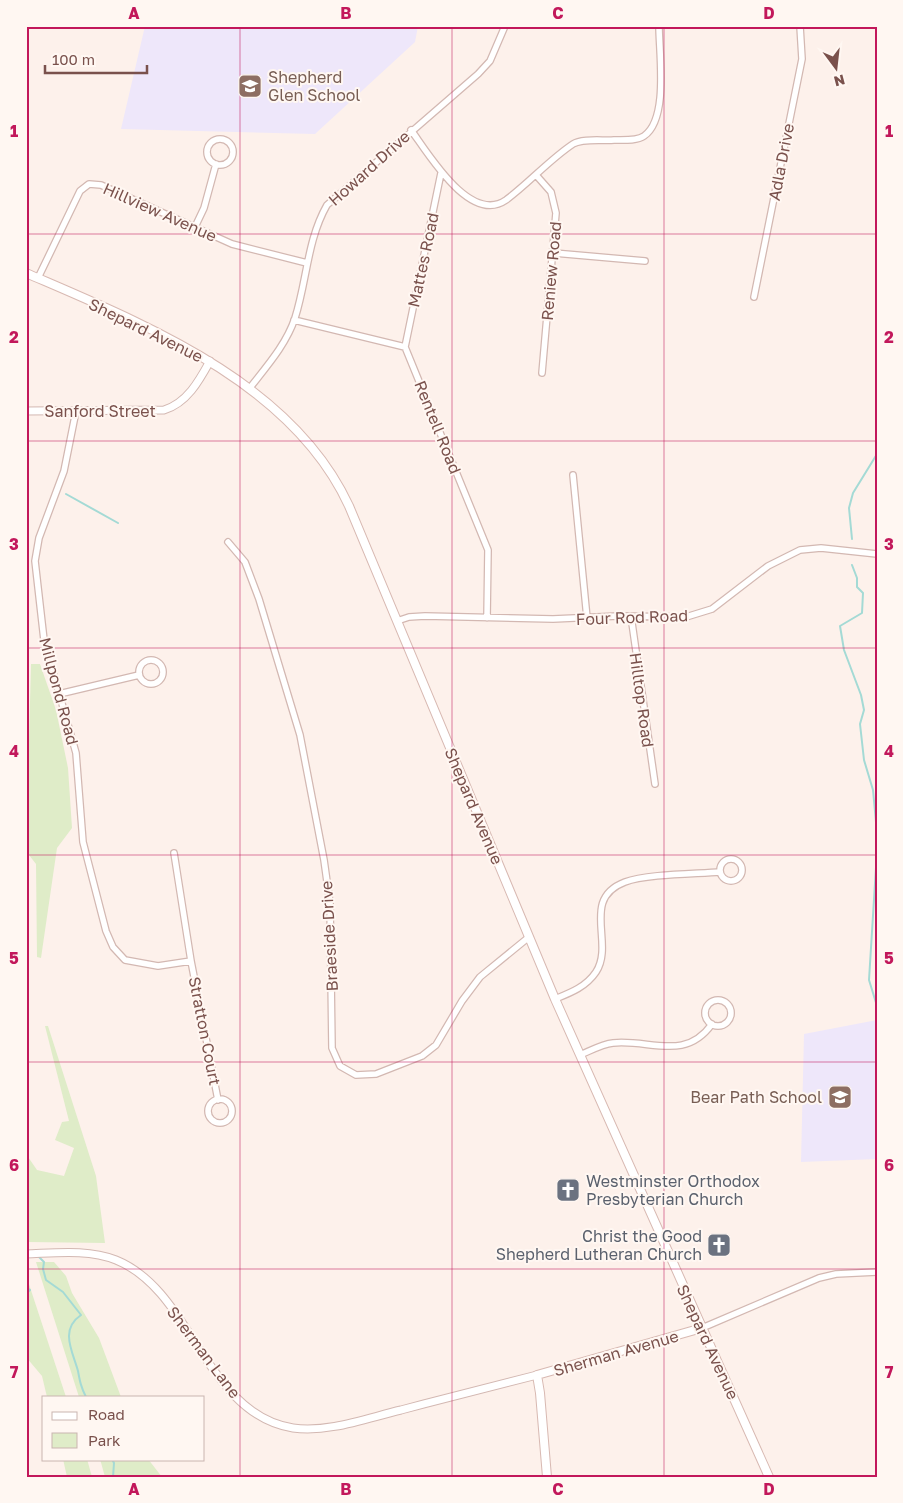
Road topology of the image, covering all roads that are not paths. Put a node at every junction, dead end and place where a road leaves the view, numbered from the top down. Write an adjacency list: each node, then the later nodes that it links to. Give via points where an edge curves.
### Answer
1 (506, 26): 4 (street, Howard Drive, via 490,61)
2 (659, 26): 7 (street, via 660,106 655,122 644,136 630,140 575,142)
3 (800, 26): 14 (street, Adla Drive, via 802,59)
4 (411, 130): 6 (street); 11 (street, Howard Drive, via 326,204)
5 (216, 164): 5 (street, via 226,163 232,156 231,146 223,140 214,141 208,149 209,158); 8 (street, via 204,208)
6 (441, 173): 7 (street, via 471,199 486,206 504,201); 16 (street, Mattes Road)
7 (536, 175): 9 (street, Reniew Road, via 551,192 556,213)
8 (195, 227): 11 (street, Hillview Avenue, via 232,244); 13 (street, Hillview Avenue, via 101,185 89,184 80,191)
9 (554, 253): 10 (street); 18 (street, Reniew Road)
10 (645, 261)
11 (307, 263): 15 (street, Howard Drive)
12 (26, 273): 13 (main road, Shepard Avenue)
13 (38, 278): 17 (main road, Shepard Avenue, via 178,342)
14 (754, 297)
15 (294, 320): 16 (street); 19 (street, Howard Drive, via 281,347)
16 (405, 347): 26 (street, Rentell Road, via 488,550)
17 (210, 361): 19 (main road, Shepard Avenue); 21 (street, Sanford Street, via 187,395 172,408)
18 (542, 373)
19 (249, 389): 28 (main road, Shepard Avenue, via 309,443 331,471)
20 (26, 411): 21 (street, Sanford Street)
21 (76, 411): 30 (street, Millpond Road, via 64,471 39,538 35,561 44,640)
22 (573, 475): 27 (street)
23 (228, 542): 34 (street, Braeside Drive, via 245,562 300,735 330,903 332,1048 340,1066 356,1075 376,1074 422,1056 436,1045 480,977)
24 (877, 554): 25 (street, Four Rod Road, via 821,548 800,550 774,563 725,601 703,613 686,617)
25 (631, 616): 27 (street, Four Rod Road); 31 (street, Hilltop Road)
26 (487, 618): 27 (street, Four Rod Road); 28 (street, Four Rod Road, via 409,617)
27 (587, 618)
28 (397, 621): 34 (main road, Shepard Avenue)
29 (139, 675): 29 (street, via 145,683 155,683 162,677 161,667 154,661 147,661 139,668); 30 (street)
30 (60, 694): 35 (street, Millpond Road, via 76,752 83,842 106,931 125,960 158,966)
31 (655, 784)
32 (174, 852): 35 (street, Stratton Court)
33 (720, 872): 33 (street, via 723,879 732,882 739,878 742,869 738,861 730,859 722,863); 36 (street, via 635,879 616,887 601,905 599,918 603,946 596,972 576,990)
34 (529, 937): 36 (main road, Shepard Avenue)
35 (191, 962): 39 (street, Stratton Court)
36 (555, 999): 38 (main road, Shepard Avenue)
37 (712, 1024): 37 (street, via 723,1025 729,1020 730,1009 722,1001 714,1001 707,1007 705,1014); 38 (street, via 706,1032 675,1048 632,1042 611,1043)
38 (580, 1055): 42 (main road, Shepard Avenue)
39 (218, 1100): 39 (street, Stratton Court, via 209,1106 208,1114 213,1121 224,1122 230,1118 232,1107 227,1101)
40 (26, 1254): 43 (street, Sherman Lane, via 72,1253 110,1258 142,1274 231,1391 250,1409 280,1424 307,1429 333,1426)
41 (877, 1272): 42 (street, Sherman Avenue, via 819,1278)
42 (702, 1328): 43 (main road, Sherman Avenue); 45 (main road, Shepard Avenue)
43 (537, 1375): 44 (main road, Sherman Avenue)
44 (546, 1477)
45 (769, 1477)

